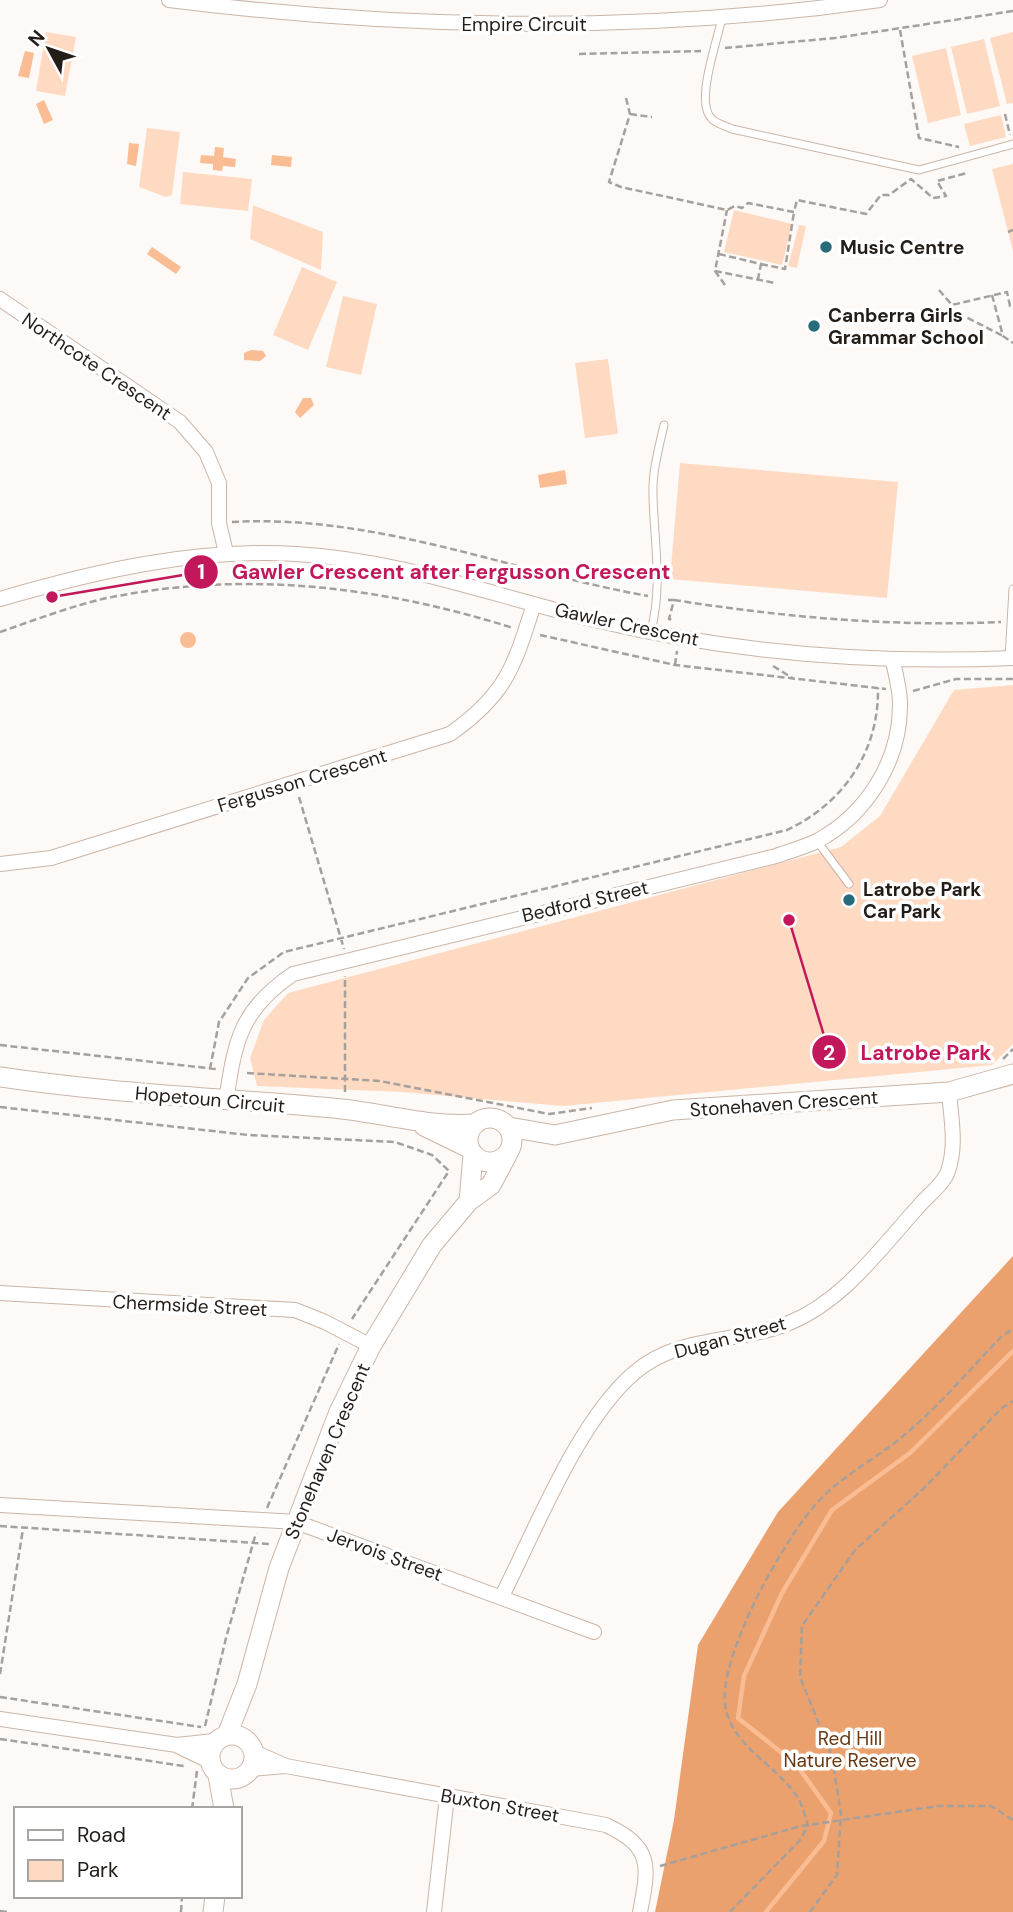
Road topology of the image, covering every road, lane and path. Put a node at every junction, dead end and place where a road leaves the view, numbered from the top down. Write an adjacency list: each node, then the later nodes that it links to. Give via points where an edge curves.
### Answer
1 (169, 0): 5 (street, Empire Circuit, via 410,23 543,25)
2 (880, 0): 3 (street, Empire Circuit)
3 (820, 4): 5 (street, Empire Circuit)
4 (1013, 10): 6 (path)
5 (722, 17): 7 (lane)
6 (900, 29): 7 (path); 15 (path, via 919,138 962,148)
7 (716, 49): 8 (path); 15 (lane, via 704,87 705,107 711,119 732,129 919,170)
8 (579, 54)
9 (626, 98): 10 (path)
10 (630, 114): 12 (path); 18 (path, via 609,182)
11 (1005, 114): 13 (path)
12 (652, 117)
13 (1008, 126)
14 (1013, 144): 15 (lane)
15 (965, 159): 17 (path)
16 (973, 167): 17 (path)
17 (967, 173): 19 (path, via 937,181 946,196 933,198 911,179 890,195 881,195 866,214 797,200)
18 (727, 210): 19 (path, via 748,203); 20 (path)
19 (794, 212): 21 (path, via 785,269)
20 (719, 254): 21 (path); 22 (path)
21 (761, 264): 23 (path)
22 (715, 271): 23 (path); 25 (path)
23 (758, 279): 24 (path)
24 (775, 283)
25 (724, 285)
26 (939, 290): 29 (path)
27 (992, 295): 29 (path); 30 (path, via 1007,292); 31 (path)
28 (0, 299): 34 (street, Northcote Crescent, via 180,422 206,452 219,483)
29 (952, 305): 31 (path, via 956,312)
30 (1013, 305)
31 (1003, 336): 32 (path)
32 (1013, 343)
33 (664, 425): 37 (lane, via 652,491)
34 (219, 523): 35 (street, Northcote Crescent); 37 (path, via 264,520 417,538 544,575)
35 (226, 553): 38 (street, Gawler Crescent, via 134,565); 40 (street, Gawler Crescent, via 353,560 473,585)
36 (1013, 589): 41 (lane)
37 (658, 598): 39 (path); 44 (lane)
38 (0, 599)
39 (674, 600): 42 (path, via 669,619); 43 (path, via 843,622)
40 (534, 604): 44 (street, Gawler Crescent); 46 (street, Fergusson Crescent)
41 (1012, 608): 43 (lane)
42 (682, 622)
43 (1010, 622): 47 (lane)
44 (651, 631): 48 (street, Gawler Crescent, via 765,650)
45 (0, 632): 46 (path, via 106,599 199,586 283,584 339,587 435,605 514,628)
46 (519, 634): 50 (path, via 675,665); 54 (street, Fergusson Crescent, via 507,679 481,712 450,734)
47 (1011, 658): 48 (street, Gawler Crescent)
48 (893, 660): 53 (street, Bedford Street)
49 (766, 662): 50 (path)
50 (795, 680): 52 (path)
51 (1013, 680): 53 (path, via 956,680 921,691)
52 (878, 688): 53 (path); 58 (path, via 876,726 861,762 837,796 811,818 787,830)
53 (898, 690): 55 (street, Bedford Street, via 897,736 888,769 869,797)
54 (295, 782): 56 (street, Fergusson Crescent, via 51,858); 58 (path)
55 (817, 841): 57 (lane); 59 (street, Bedford Street, via 776,856)
56 (0, 864)
57 (849, 884)
58 (341, 937): 59 (path); 60 (path, via 284,952 248,978 219,1022)
59 (345, 959): 64 (street, Bedford Street, via 293,974 260,1000 235,1042); 66 (path)
60 (210, 1069)
61 (1013, 1074): 63 (main road, Stonehaven Crescent)
62 (0, 1077): 64 (main road, Hopetoun Circuit)
63 (948, 1092): 70 (main road, Stonehaven Crescent, via 673,1110); 84 (street, Dugan Street, via 954,1149 947,1174 860,1273 820,1307 788,1324 678,1347 635,1371 604,1404 583,1436)
64 (226, 1101): 66 (main road, Hopetoun Circuit)
65 (0, 1107): 73 (path, via 248,1135 395,1142)
66 (344, 1109): 67 (main road, Hopetoun Circuit)
67 (420, 1124): 68 (main road, Hopetoun Circuit); 71 (main road, Hopetoun Circuit)
68 (474, 1124): 69 (main road, via 490,1117); 71 (main road, via 468,1135)
69 (509, 1127): 70 (main road, Stonehaven Crescent); 72 (main road)
70 (555, 1135): 72 (main road, Stonehaven Crescent)
71 (471, 1151): 72 (main road, via 479,1160 494,1162); 74 (main road)
72 (509, 1152): 74 (main road, Stonehaven Crescent, via 491,1185)
73 (432, 1155)
74 (469, 1200): 77 (main road, Stonehaven Crescent, via 432,1245)
75 (0, 1293): 77 (street, Chermside Street, via 295,1310)
76 (1013, 1328): 99 (path, via 898,1440 818,1502 791,1534 741,1633 726,1676 725,1705 740,1738 798,1799)
77 (371, 1346): 80 (main road, Stonehaven Crescent, via 339,1412)
78 (1013, 1401): 97 (path, via 855,1550 802,1626 800,1677 832,1756)
79 (0, 1506): 80 (street, Jervois Street)
80 (296, 1522): 83 (main road, Stonehaven Crescent); 84 (street, Jervois Street)
81 (0, 1526): 82 (path)
82 (23, 1528): 83 (path, via 253,1540); 86 (path)
83 (287, 1548): 91 (main road, Stonehaven Crescent, via 247,1684)
84 (502, 1595): 85 (street, Jervois Street)
85 (594, 1632)
86 (0, 1674)
87 (0, 1697): 91 (path)
88 (0, 1719): 90 (street, Buxton Street)
89 (0, 1739): 92 (path)
90 (177, 1745): 91 (street, Buxton Street); 93 (street, Buxton Street)
91 (234, 1749): 93 (main road); 93 (main road, via 230,1779); 94 (street, Buxton Street, via 286,1766); 96 (main road, Stonehaven Crescent)
92 (184, 1766)
93 (214, 1768): 95 (main road, Stonehaven Crescent)
94 (447, 1796): 100 (street, Buxton Street, via 606,1825 630,1836); 103 (street)
95 (224, 1807)
96 (225, 1807)
97 (841, 1820): 98 (path, via 938,1806 991,1806); 99 (path); 106 (path, via 837,1875)
98 (1013, 1820)
99 (808, 1825): 100 (path); 105 (path, via 801,1839)
100 (648, 1869): 104 (street)
101 (0, 1911): 102 (path)
102 (8, 1912)
103 (433, 1912)
104 (640, 1912)
105 (730, 1912)
106 (810, 1912)

